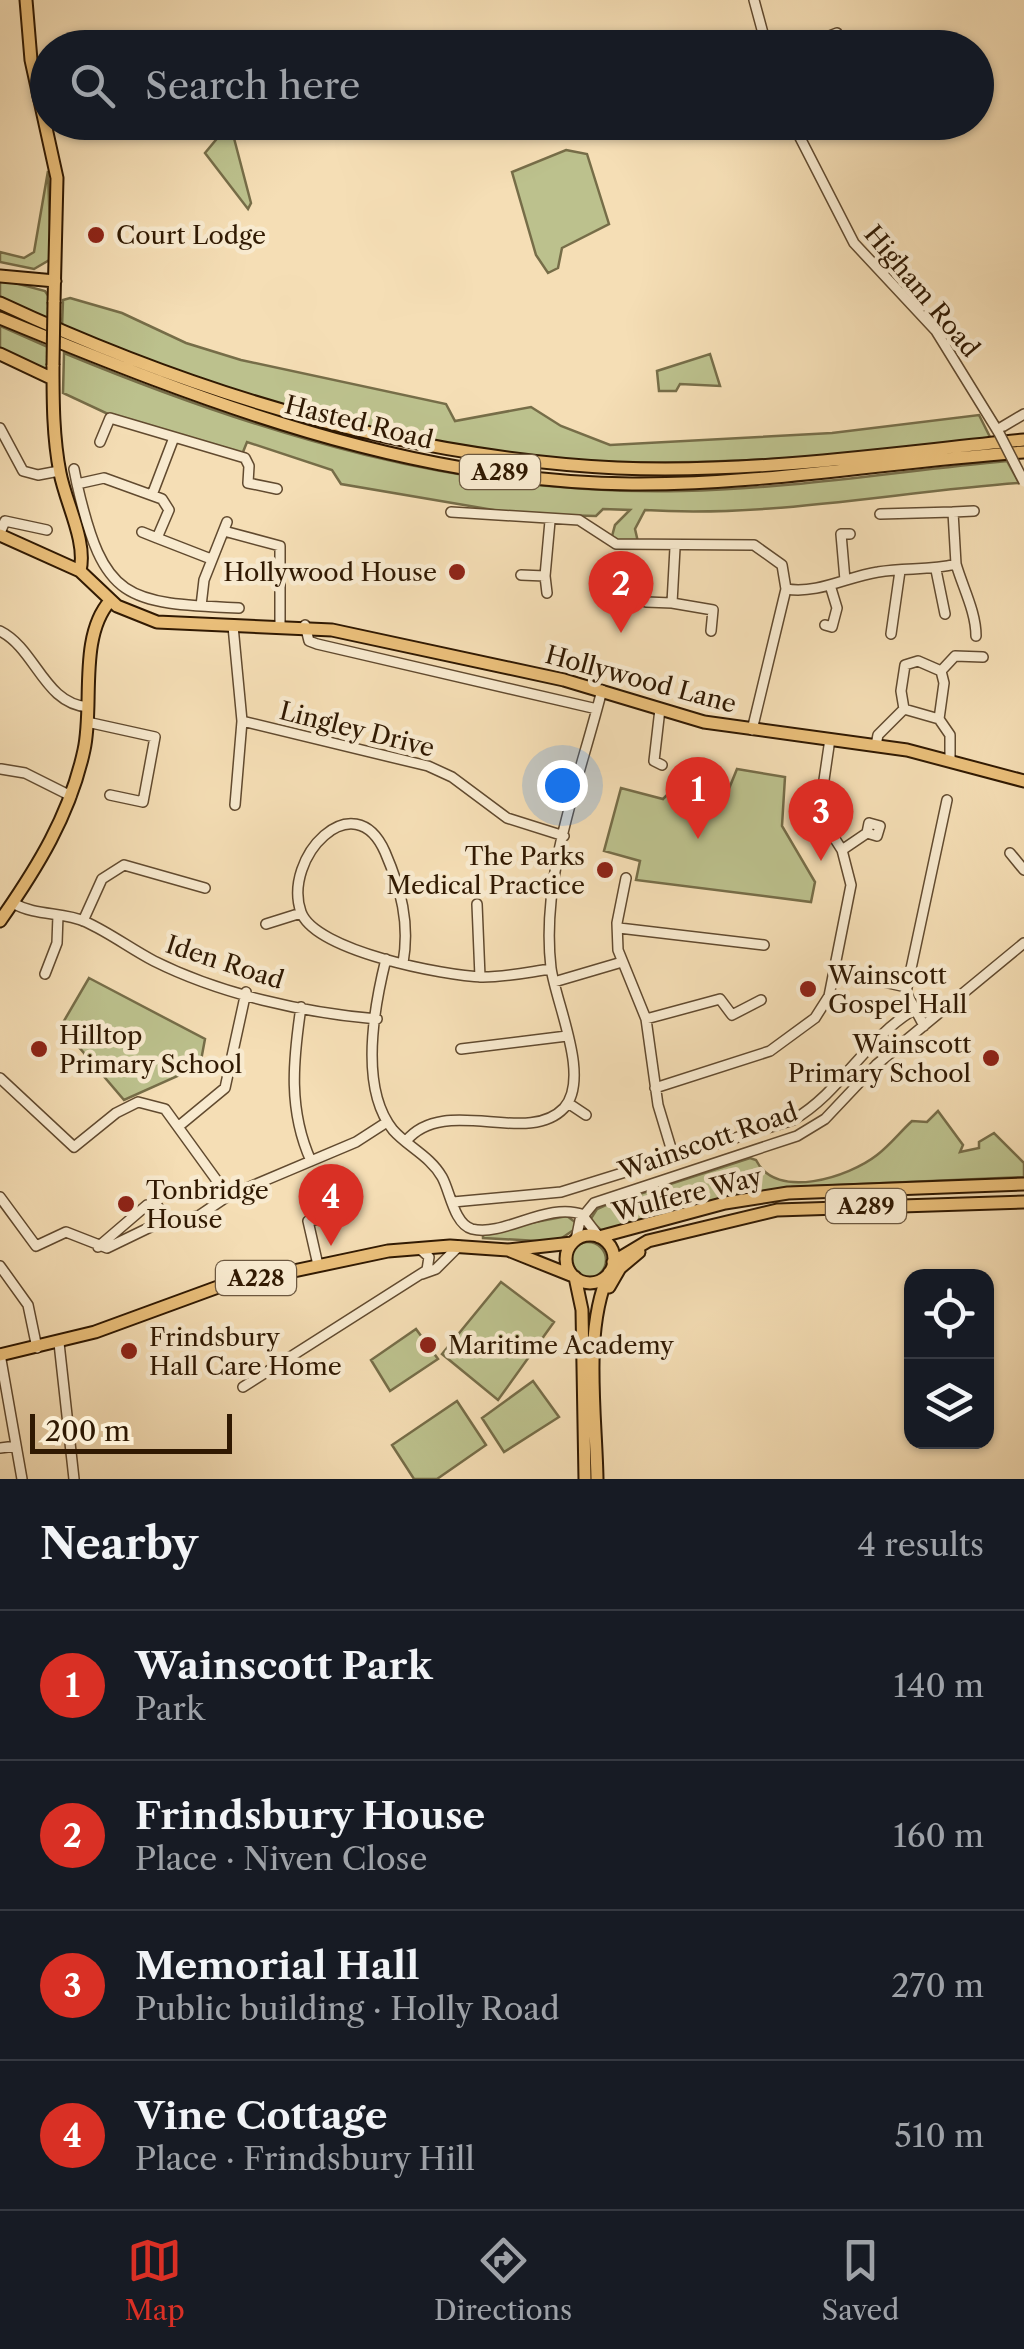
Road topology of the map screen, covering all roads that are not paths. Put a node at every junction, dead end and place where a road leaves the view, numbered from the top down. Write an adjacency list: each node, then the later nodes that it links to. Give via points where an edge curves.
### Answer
1 (26, 0): 4 (main road)
2 (754, 0): 3 (street)
3 (762, 30)
4 (30, 48)
5 (48, 140): 8 (main road, via 56,178)
6 (801, 140): 15 (street, Higham Road, via 854,243 936,330)
7 (0, 276): 8 (main road)
8 (55, 281): 12 (main road, bridge)
9 (0, 303): 17 (main road, Hasted Road / A289, via 263,406 367,435 487,457 702,467)
10 (0, 318): 19 (main road, Hasted Road / A289, via 259,420 448,467 627,484 702,483)
11 (0, 354): 12 (main road)
12 (53, 379): 21 (main road)
13 (1024, 414): 15 (street)
14 (0, 428): 21 (street, via 23,471)
15 (998, 432): 22 (street, Higham Road, bridge)
16 (173, 440): 18 (street, via 110,418); 24 (street, via 245,458 248,483); 25 (street)
17 (1024, 440)
18 (100, 442)
19 (1024, 452)
20 (74, 469): 23 (street)
21 (60, 472): 43 (main road, via 83,557)
22 (1024, 482)
23 (76, 484): 25 (street, via 104,478); 54 (street, via 96,557 109,574 142,600)
24 (278, 489)
25 (152, 495): 36 (street, via 169,506)
26 (974, 511): 28 (street)
27 (451, 512): 31 (street)
28 (954, 512): 29 (street); 41 (street)
29 (880, 514)
30 (2, 519): 32 (street); 34 (street)
31 (550, 521): 39 (street, via 585,521 616,544); 46 (street)
32 (46, 530)
33 (142, 532): 36 (street)
34 (0, 534): 43 (main road)
35 (842, 534): 47 (street)
36 (158, 538): 40 (street)
37 (280, 546): 38 (street); 40 (street, via 226,527); 57 (street)
38 (292, 546)
39 (675, 548): 49 (street, via 754,545 782,565); 53 (street)
40 (211, 558): 54 (street)
41 (956, 564): 42 (street); 64 (street)
42 (936, 570): 44 (street); 56 (street)
43 (80, 571): 51 (main road, Hollywood Lane)
44 (900, 571): 47 (street); 63 (street)
45 (521, 575): 46 (street)
46 (545, 576): 50 (street)
47 (845, 580): 48 (street)
48 (830, 585): 49 (street); 60 (street, via 837,608)
49 (786, 589): 77 (street)
50 (547, 593)
51 (110, 601): 58 (main road, Hollywood Lane, via 156,622); 70 (main road, via 95,636)
52 (646, 602): 53 (street)
53 (672, 603): 62 (street, via 713,610)
54 (201, 606): 55 (street)
55 (239, 608)
56 (945, 614)
57 (280, 625): 58 (main road, Hollywood Lane); 59 (main road, Hollywood Lane)
58 (234, 626): 75 (street)
59 (306, 626): 69 (main road, Hollywood Lane); 71 (street, Hollywood Lane, via 317,644)
60 (829, 629)
61 (0, 631): 70 (street, via 18,640 57,695)
62 (711, 631)
63 (891, 634)
64 (976, 636)
65 (950, 642): 66 (street)
66 (955, 656): 67 (street); 68 (street)
67 (983, 657)
68 (941, 671): 73 (street, via 918,661 905,665); 74 (street)
69 (602, 690): 71 (street); 72 (main road, Hollywood Lane)
70 (88, 707): 76 (main road)
71 (597, 709): 91 (street)
72 (660, 709): 77 (main road, Hollywood Lane); 83 (street, via 654,762)
73 (904, 709): 74 (street); 80 (street, via 878,734)
74 (939, 719): 82 (street, via 950,735)
75 (242, 721): 89 (street); 91 (street, Lingley Drive, via 428,766 507,818)
76 (87, 722): 86 (street, via 155,737 143,802); 87 (main road)
77 (752, 730): 78 (main road, Hollywood Lane)
78 (829, 741): 79 (street); 80 (main road, Hollywood Lane); 81 (street); 92 (street, via 819,814)
79 (798, 744)
80 (876, 745): 82 (main road, Hollywood Lane)
81 (855, 752)
82 (950, 761): 85 (main road, Hollywood Lane)
83 (662, 765)
84 (1, 769): 87 (street, via 25,772)
85 (1024, 781)
86 (110, 795)
87 (71, 796): 97 (main road)
88 (948, 800): 115 (street)
89 (235, 805)
90 (868, 834): 92 (street)
91 (564, 836): 110 (street)
92 (842, 850): 111 (street, via 851,885)
93 (1010, 853): 94 (street)
94 (1024, 870)
95 (626, 878): 104 (street)
96 (205, 888): 102 (street, via 124,865 102,880)
97 (13, 903): 100 (street, Iden Road); 101 (main road)
98 (477, 904): 113 (street)
99 (301, 913): 103 (street); 107 (street, via 321,935); 109 (street, via 299,895 313,843 335,827 363,829 384,848 404,906)
100 (58, 915): 102 (street, Iden Road); 112 (street)
101 (0, 921)
102 (83, 921): 116 (street, Iden Road, via 180,972)
103 (266, 924)
104 (619, 928): 106 (street); 108 (street)
105 (1024, 943): 122 (street, Wainscott Road)
106 (764, 945)
107 (386, 959): 109 (street); 120 (street)
108 (622, 962): 114 (street); 121 (street)
109 (403, 963): 113 (street)
110 (552, 969): 113 (street); 114 (street)
111 (835, 971): 115 (street); 126 (street, via 829,996 794,1036 737,1065)
112 (45, 974)
113 (480, 977)
114 (554, 982): 123 (street)
115 (906, 987): 119 (street)
116 (246, 992): 118 (street, Iden Road); 130 (street, via 224,1089)
117 (761, 1000): 121 (street, via 732,1015 720,998)
118 (301, 1007): 120 (street, Iden Road); 133 (street, via 293,1094)
119 (912, 1011): 122 (street); 132 (street, via 812,1109)
120 (377, 1019): 129 (street, via 373,1080)
121 (646, 1019): 126 (street)
122 (924, 1026): 140 (street, Wainscott Road, via 876,1064 825,1120 797,1136 603,1199)
123 (566, 1036): 124 (street); 127 (street, via 576,1080)
124 (461, 1048)
125 (0, 1078): 130 (street, via 74,1146 138,1102 164,1109)
126 (655, 1088): 132 (street)
127 (568, 1102): 128 (street); 131 (street, via 542,1120 431,1123)
128 (586, 1115)
129 (388, 1122): 131 (street); 133 (street)
130 (178, 1126): 135 (street)
131 (406, 1142): 137 (street, via 437,1170)
132 (674, 1158): 137 (street, via 562,1192)
133 (311, 1160): 135 (street)
134 (1024, 1184): 143 (main road, Wulfere Way / A289, via 788,1193)
135 (228, 1196): 141 (street, via 200,1215)
136 (0, 1198): 146 (street, via 36,1246 66,1232)
137 (453, 1202): 140 (street, Wainscott Road, via 460,1220 476,1229 567,1210)
138 (1024, 1202): 142 (main road, Wulfere Way / A289, via 808,1208)
139 (342, 1216): 149 (street, via 308,1221)
140 (583, 1216): 143 (street); 144 (street)
141 (167, 1219): 146 (street); 146 (street, via 156,1204 147,1205)
142 (710, 1224): 151 (main road, Wulfere Way / A289, via 636,1245); 156 (main road, A289, via 624,1262 602,1306)
143 (599, 1238): 144 (main road, A228); 151 (main road, via 610,1246)
144 (574, 1241): 148 (main road, A228); 152 (main road, via 566,1260)
145 (459, 1246): 147 (main road, A228); 148 (main road, A228); 153 (street, via 436,1269)
146 (98, 1247)
147 (418, 1247): 149 (main road, A228); 153 (street, via 429,1264)
148 (508, 1250): 152 (main road, A228)
149 (318, 1265): 154 (main road, A228, via 214,1288)
150 (0, 1266): 155 (street, via 28,1305)
151 (611, 1268): 152 (main road, A228, via 595,1282); 156 (main road, A289, via 597,1305)
152 (574, 1276): 163 (main road, via 582,1310)
153 (415, 1277): 158 (street)
154 (59, 1342): 155 (main road, A228); 162 (street)
155 (36, 1348): 157 (main road, A228)
156 (596, 1349): 164 (main road, A289)
157 (0, 1354): 159 (street)
158 (243, 1387)
159 (16, 1446): 160 (street); 161 (street)
160 (0, 1448)
161 (22, 1479)
162 (74, 1479)
163 (585, 1479)
164 (597, 1479)

